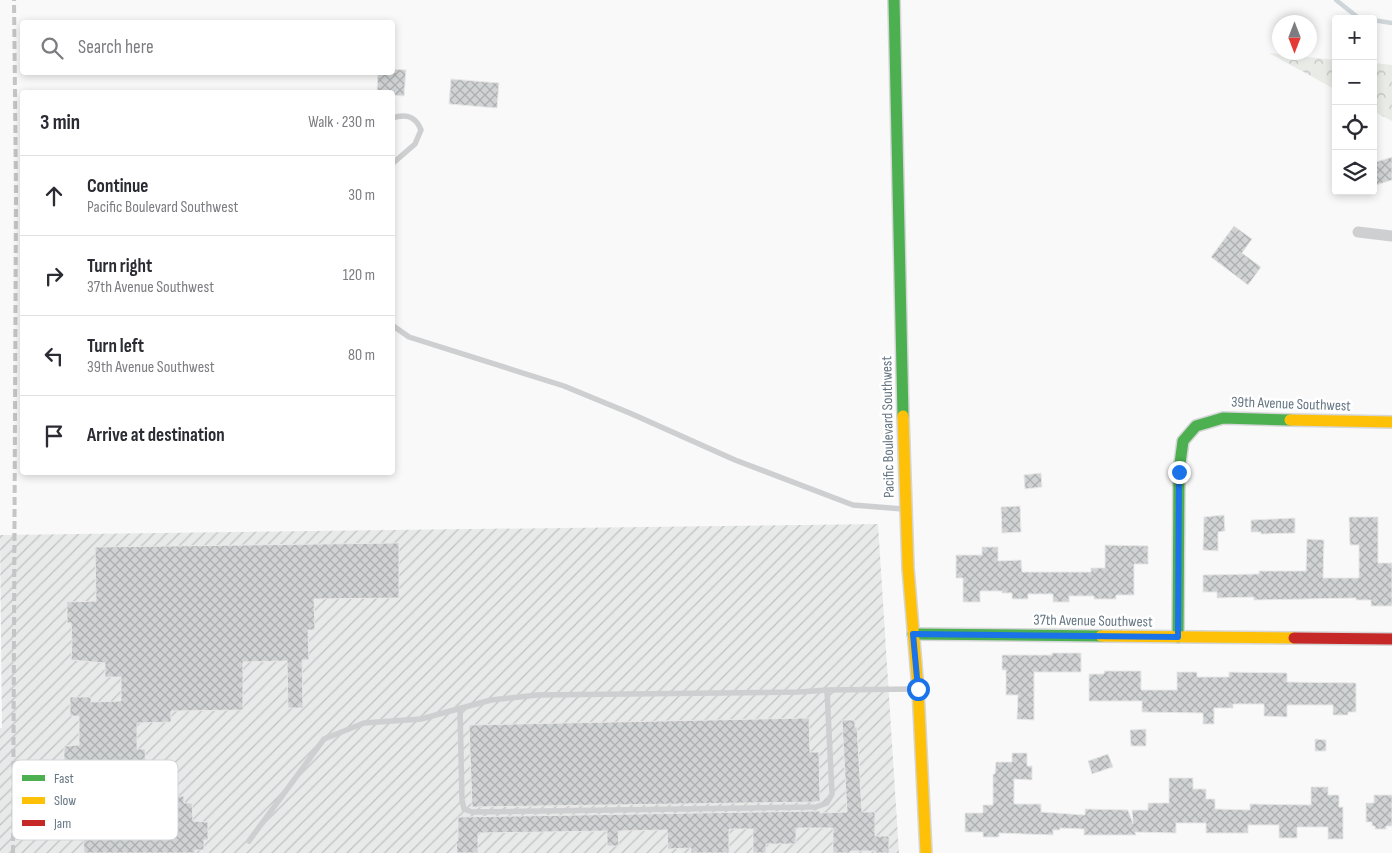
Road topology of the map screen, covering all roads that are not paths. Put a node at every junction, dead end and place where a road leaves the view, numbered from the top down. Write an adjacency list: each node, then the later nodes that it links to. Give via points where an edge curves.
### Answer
1 (894, 0): 8 (street, Pacific Boulevard Southwest)
2 (395, 118): 3 (lane, via 408,116 417,121 421,130 415,144)
3 (395, 161)
4 (1358, 232): 5 (street)
5 (1392, 236)
6 (395, 327): 8 (lane, via 409,337 564,386 735,460 853,505)
7 (1392, 422): 10 (street, 39th Avenue Southwest, via 1223,418 1196,426 1182,441 1179,472)
8 (905, 510): 9 (street, Pacific Boulevard Southwest)
9 (913, 634): 10 (street, 37th Avenue Southwest); 12 (street, Pacific Boulevard Southwest)
10 (1178, 637): 11 (street, 37th Avenue Southwest)
11 (1392, 639)
12 (918, 689): 13 (lane); 16 (street, Pacific Boulevard Southwest)
13 (827, 690): 14 (lane, via 537,695 491,700); 14 (lane, via 832,794 827,803 816,807 472,812 464,809 462,800)
14 (460, 708): 15 (lane, via 421,719 364,724 324,739)
15 (248, 841)
16 (926, 853)

